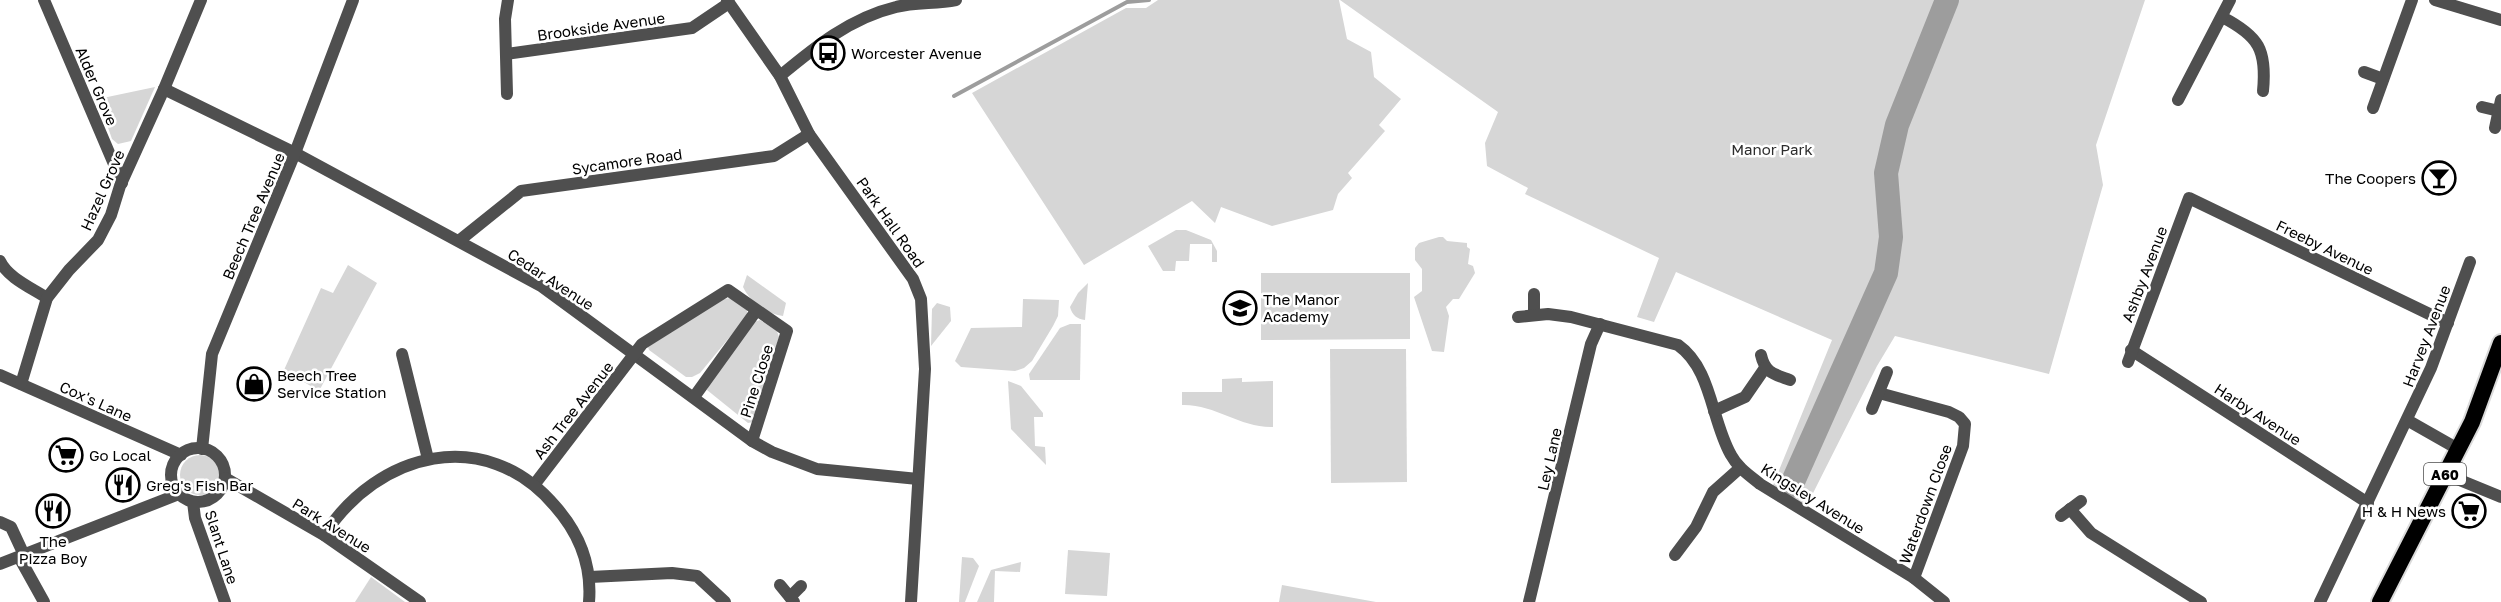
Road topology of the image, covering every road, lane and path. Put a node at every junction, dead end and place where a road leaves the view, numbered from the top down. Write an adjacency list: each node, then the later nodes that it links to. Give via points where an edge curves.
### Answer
1 (44, 0): 27 (street, Alder Grove)
2 (201, 0): 17 (street, Hazel Grove)
3 (353, 0): 26 (street, Beech Tree Avenue)
4 (508, 0): 13 (street)
5 (956, 0): 15 (street, via 896,7 859,20 827,38)
6 (2230, 0): 11 (street)
7 (2412, 0): 16 (street)
8 (2435, 0): 10 (street)
9 (728, 1): 13 (street, Brookside Avenue, via 692,28); 15 (street, Park Hall Road)
10 (2464, 4): 12 (street)
11 (2222, 17): 18 (street, via 2252,36 2262,51); 20 (street)
12 (2501, 20)
13 (506, 54): 19 (street)
14 (2364, 72): 16 (street)
15 (780, 76): 25 (street, Park Hall Road)
16 (2383, 79): 22 (street)
17 (164, 89): 26 (street, Cedar Avenue); 27 (street, Hazel Grove)
18 (2263, 91)
19 (507, 94)
20 (2178, 100)
21 (2500, 105): 23 (street); 24 (street)
22 (2373, 108)
23 (2482, 108)
24 (2495, 128)
25 (809, 134): 29 (street, Sycamore Road, via 774,156 521,190); 62 (street, Park Hall Road, via 892,247 921,299 925,369)
26 (296, 153): 29 (street, Cedar Avenue); 55 (street, Beech Tree Avenue, via 212,354)
27 (122, 183): 33 (street, Hazel Grove, via 98,240)
28 (2189, 198): 37 (street, Freeby Avenue); 43 (street, Ashby Avenue)
29 (460, 240): 41 (street, Cedar Avenue, via 541,286)
30 (0, 261): 33 (street, via 3,268)
31 (2470, 262): 37 (street, Harvey Avenue)
32 (1533, 294): 35 (street)
33 (47, 298): 48 (street, Hazel Grove)
34 (756, 311): 41 (street, Pine Close, via 728,290 642,344); 50 (street, Pine Close); 54 (street, Pine Close, via 787,331)
35 (1533, 315): 36 (street, Kingsley Avenue); 38 (street, Kingsley Avenue, via 1571,317)
36 (1518, 317)
37 (2448, 323): 53 (street, Harvey Avenue)
38 (1600, 324): 52 (street, Kingsley Avenue, via 1665,340 1689,352); 86 (street, Ley Lane, via 1591,344)
39 (2501, 343): 56 (highway, A60)
40 (402, 354): 58 (street)
41 (635, 354): 50 (street, Cedar Avenue); 63 (street, Ash Tree Avenue)
42 (1761, 355): 44 (street)
43 (2130, 356): 68 (street, Harby Avenue)
44 (1765, 368): 47 (street); 52 (street, via 1744,397)
45 (1887, 372): 49 (street)
46 (0, 375): 48 (street, Cox's Lane)
47 (1790, 380)
48 (21, 384): 57 (street, Cox's Lane)
49 (1879, 393): 51 (street); 75 (street, Waterdown Close, via 1949,412 1965,424 1963,446)
50 (694, 398): 54 (street, Cedar Avenue)
51 (1872, 409)
52 (1714, 411): 59 (street, Kingsley Avenue, via 1731,456)
53 (2408, 420): 56 (street); 68 (street, Harvey Avenue)
54 (752, 441): 62 (street, Cedar Avenue, via 817,469)
55 (202, 449): 57 (street); 61 (street, via 222,462)
56 (2458, 449): 60 (highway, A60)
57 (181, 455): 64 (street, via 172,470)
58 (428, 459): 63 (street, via 492,463); 70 (street, via 396,469 365,488 343,508)
59 (1740, 468): 71 (street, via 1713,492 1696,527); 75 (street, Kingsley Avenue)
60 (2445, 474): 65 (street); 79 (highway, A60)
61 (225, 478): 67 (street, via 223,487 211,499); 70 (street, Park Avenue)
62 (918, 479): 85 (street, Park Hall Road)
63 (534, 485): 74 (street, via 569,522)
64 (179, 494): 67 (street); 72 (street)
65 (2501, 497)
66 (2081, 501): 88 (street, via 2065,513)
67 (193, 502): 81 (street, Slant Lane)
68 (2368, 503): 89 (street, Harvey Avenue)
69 (0, 522): 72 (street, via 11,527)
70 (324, 535): 82 (street, Park Avenue)
71 (1675, 555)
72 (22, 556): 73 (street); 80 (street)
73 (0, 564)
74 (590, 577): 83 (street); 84 (street, via 672,573 697,576)
75 (1914, 578): 87 (street, Kingsley Avenue)
76 (780, 585): 78 (street)
77 (801, 586): 78 (street)
78 (792, 599)
79 (2386, 600)
80 (44, 602)
81 (225, 602)
82 (420, 602)
83 (589, 602)
84 (725, 602)
85 (912, 602)
86 (1529, 602)
87 (1944, 602)
88 (2201, 602)
89 (2320, 602)

